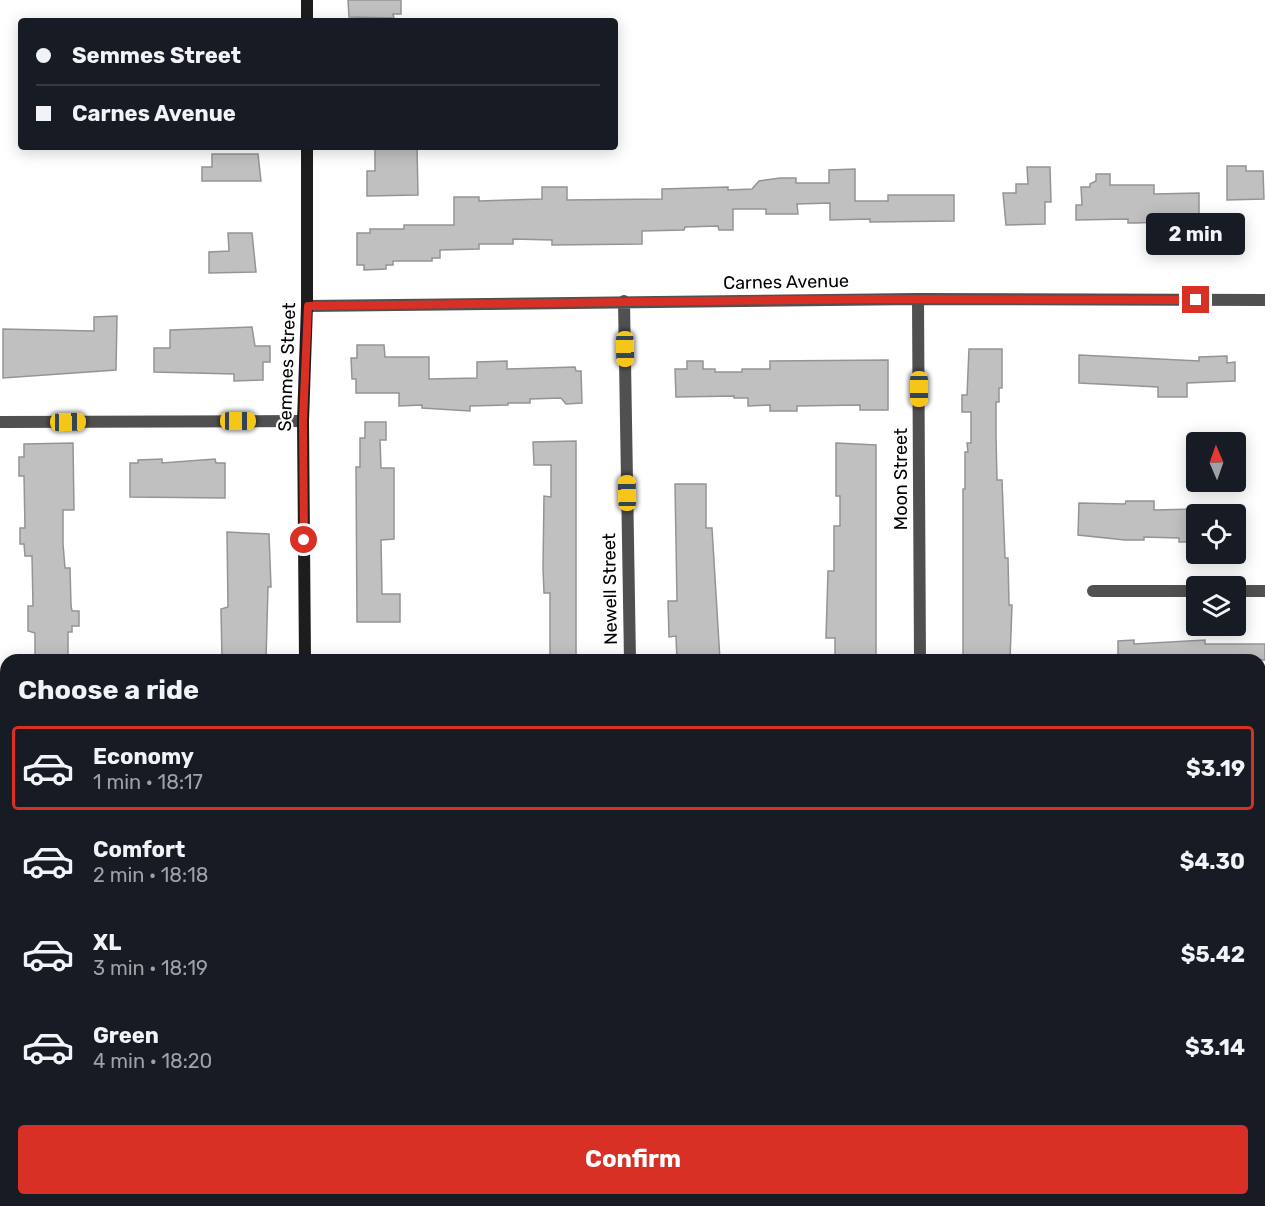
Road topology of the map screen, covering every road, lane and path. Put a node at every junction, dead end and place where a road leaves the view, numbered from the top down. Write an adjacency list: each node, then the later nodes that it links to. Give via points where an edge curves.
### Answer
1 (308, 0): 2 (main road)
2 (308, 18)
3 (308, 150): 7 (main road, Semmes Street)
4 (918, 299): 5 (street, Carnes Avenue); 6 (street, Carnes Avenue); 16 (street, Moon Street)
5 (1265, 300)
6 (624, 301): 7 (street, Carnes Avenue); 15 (street, Newell Street)
7 (308, 306): 8 (main road, Semmes Street)
8 (303, 421): 9 (street); 14 (main road, Semmes Street)
9 (0, 422)
10 (1093, 591): 11 (street)
11 (1186, 591)
12 (1246, 591): 13 (street)
13 (1265, 591)
14 (305, 654)
15 (630, 654)
16 (920, 654)

